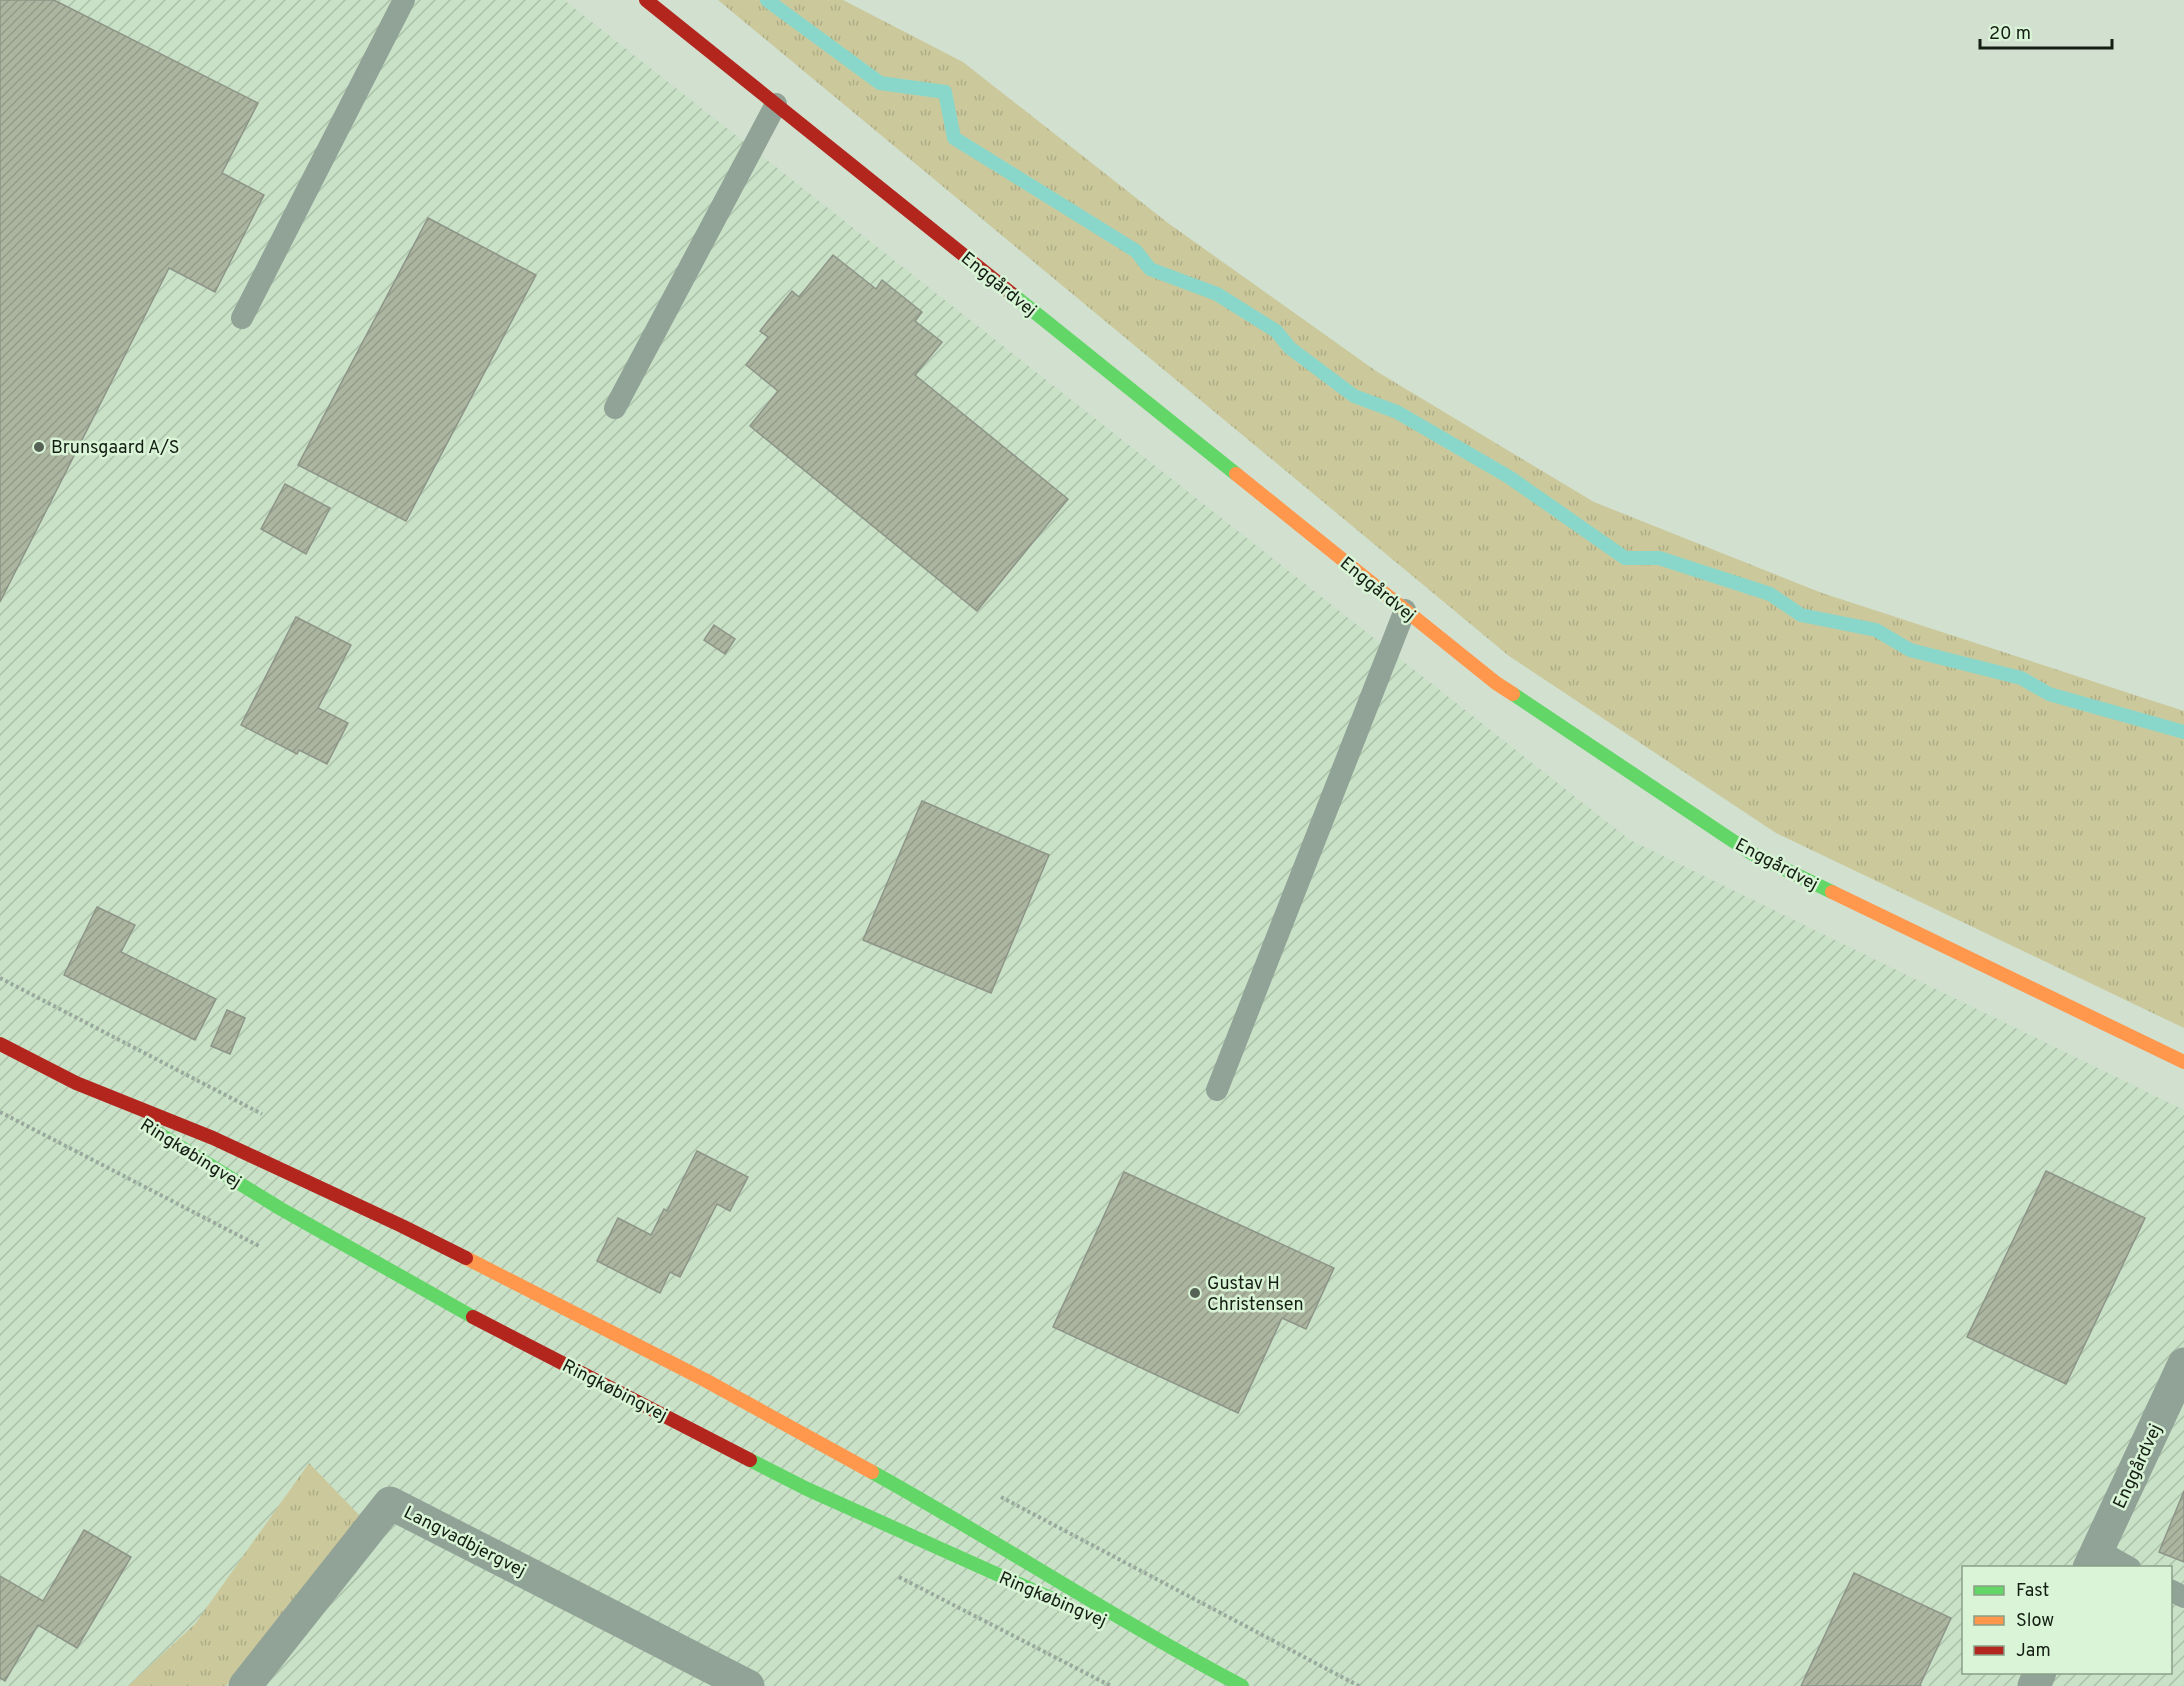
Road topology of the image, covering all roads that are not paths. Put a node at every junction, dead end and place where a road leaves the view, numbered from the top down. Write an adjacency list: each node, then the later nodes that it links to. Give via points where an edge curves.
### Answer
1 (404, 0): 4 (lane)
2 (646, 0): 3 (street, Enggårdvej)
3 (776, 104): 5 (lane); 6 (street, Enggårdvej)
4 (242, 318)
5 (615, 408)
6 (1405, 610): 8 (street, Enggårdvej, via 1496,683 1751,854); 10 (lane)
7 (0, 1044): 9 (street, Ringkøbingvej)
8 (2184, 1062)
9 (76, 1083): 14 (street, Ringkøbingvej, via 213,1138 402,1226 705,1380 937,1508); 14 (street, Ringkøbingvej, via 282,1209 478,1320 807,1489)
10 (1217, 1090)
11 (2184, 1364): 12 (street, Enggårdvej)
12 (2093, 1558): 13 (lane)
13 (2123, 1566)
14 (1177, 1652): 17 (street, Ringkøbingvej)
15 (244, 1686): 16 (street, Langvadbjergvej, via 390,1503)
16 (748, 1686)
17 (1242, 1686)

